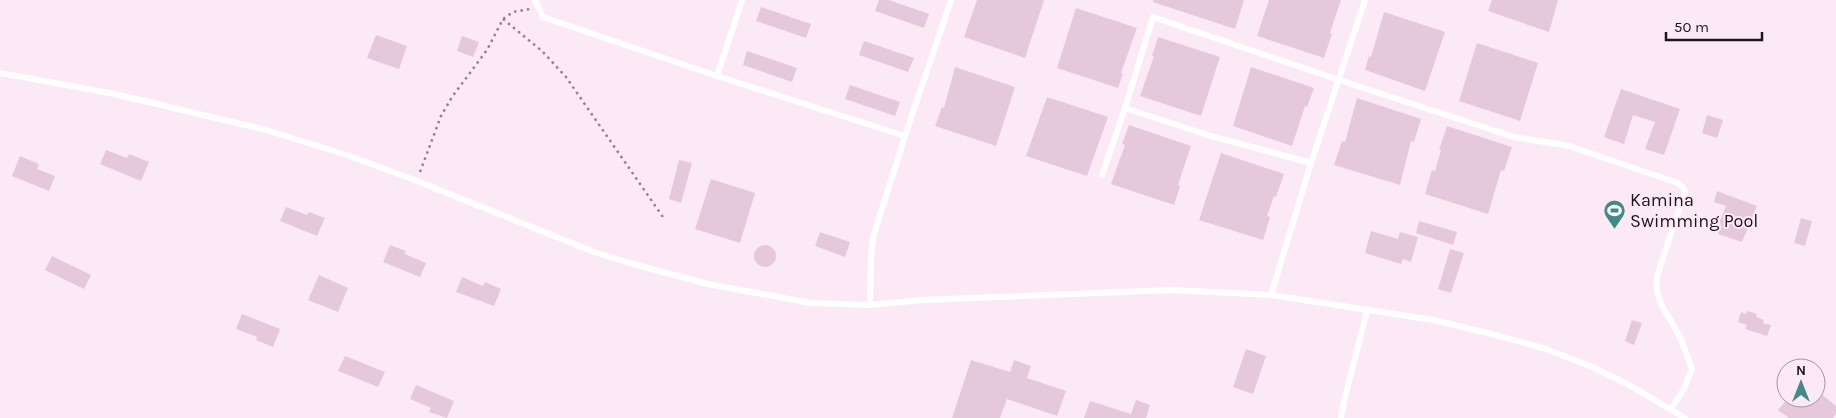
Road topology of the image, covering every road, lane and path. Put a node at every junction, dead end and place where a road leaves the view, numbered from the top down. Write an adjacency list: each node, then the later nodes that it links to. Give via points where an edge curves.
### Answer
1 (535, 0): 5 (lane)
2 (742, 0): 8 (lane)
3 (951, 0): 11 (lane)
4 (1365, 0): 9 (lane)
5 (538, 8): 6 (path, via 513,12); 8 (lane, via 543,17)
6 (503, 20): 14 (path, via 487,50 441,116); 15 (path, via 542,51 566,77)
7 (0, 73): 14 (lane, via 115,94 266,130)
8 (718, 76): 11 (lane)
9 (1339, 80): 10 (lane, via 1153,17); 12 (lane); 19 (lane, via 1514,137 1570,146 1683,187 1685,192 1655,287 1692,369)
10 (1125, 108): 12 (lane, via 1211,136); 13 (lane)
11 (905, 136): 17 (lane, via 874,234)
12 (1312, 163): 16 (lane)
13 (1102, 175)
14 (417, 181): 17 (lane, via 594,252 633,264 783,299)
15 (665, 220)
16 (1271, 295): 17 (lane, via 1172,290); 18 (lane)
17 (870, 305)
18 (1367, 311): 19 (lane, via 1433,320 1543,348 1590,366); 20 (lane)
19 (1671, 409): 21 (lane)
20 (1341, 418)
21 (1685, 418)

